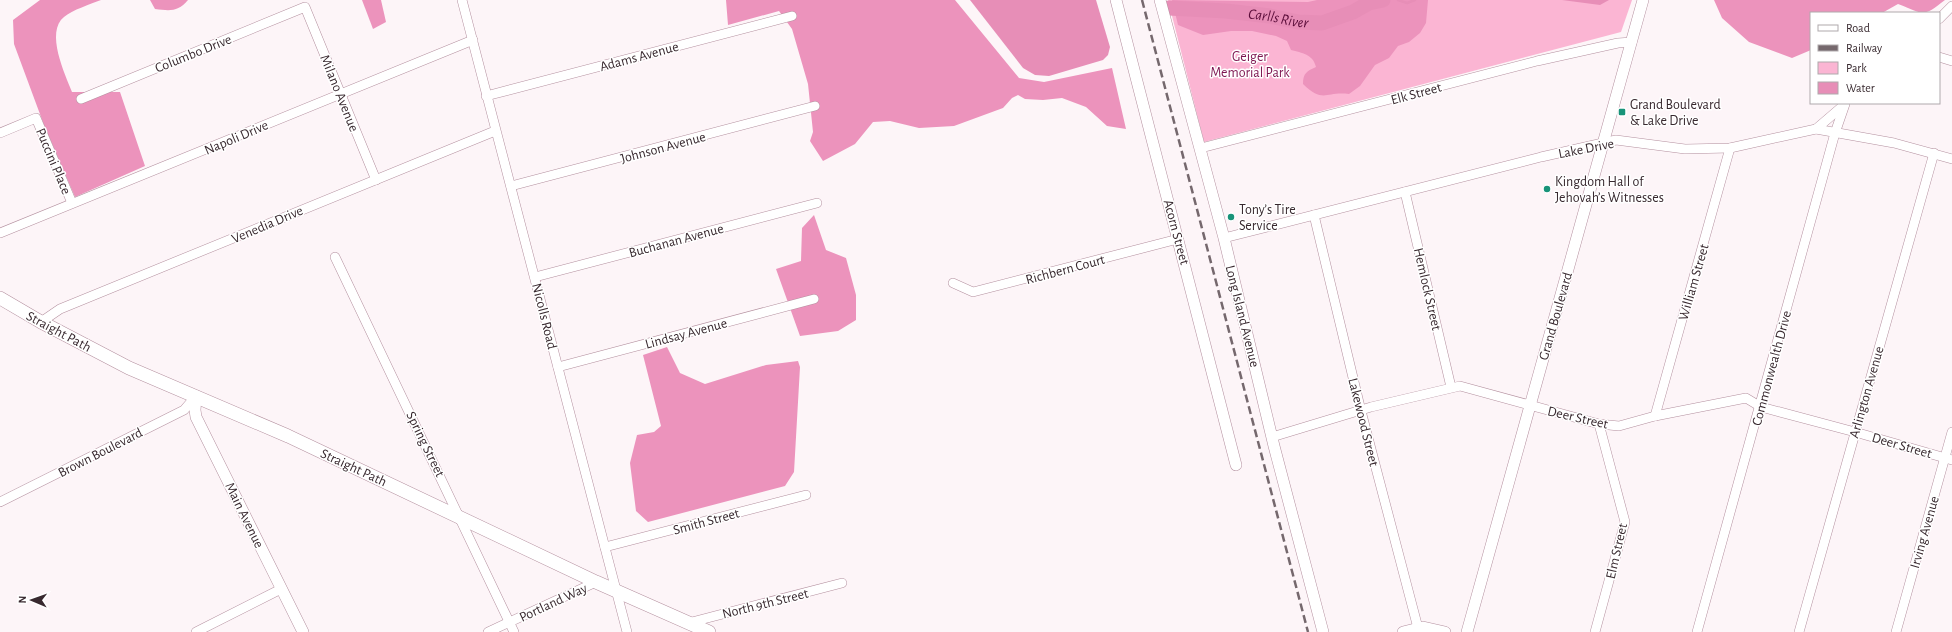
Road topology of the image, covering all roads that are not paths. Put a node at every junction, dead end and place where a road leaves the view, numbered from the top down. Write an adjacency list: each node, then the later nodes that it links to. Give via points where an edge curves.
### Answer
1 (462, 0): 9 (street, Nicolls Road)
2 (1116, 0): 36 (street, Acorn Street)
3 (1160, 0): 24 (street, Long Island Avenue)
4 (1643, 0): 10 (street, Grand Boulevard)
5 (1952, 6): 8 (street)
6 (305, 7): 13 (street, Milano Avenue); 15 (street, Columbo Drive)
7 (792, 16): 14 (street, Adams Avenue)
8 (1940, 18)
9 (473, 40): 13 (street, Napoli Drive); 14 (street, Nicolls Road)
10 (1632, 42): 23 (street, Grand Boulevard); 24 (street, Elk Street, via 1537,61)
11 (1940, 57): 12 (street)
12 (1952, 61)
13 (340, 93): 28 (street, Milano Avenue); 32 (street, Napoli Drive)
14 (486, 96): 20 (street, Nicolls Road)
15 (81, 99)
16 (1845, 104): 19 (street)
17 (1846, 104): 22 (street, Commonwealth Drive)
18 (815, 106): 29 (street, Johnson Avenue)
19 (1816, 129): 22 (street, Lake Drive); 25 (street, Lake Drive)
20 (495, 130): 28 (street, Venedia Drive); 29 (street, Nicolls Road)
21 (0, 133): 32 (street, Puccini Place, via 36,118)
22 (1835, 133): 26 (street, Lake Drive); 47 (street, Commonwealth Drive)
23 (1604, 144): 25 (street, Lake Drive, via 1616,140 1685,149); 30 (street, Lake Drive, via 1541,156); 46 (street, Grand Boulevard)
24 (1201, 148): 35 (street, Long Island Avenue)
25 (1730, 148): 49 (street, William Street)
26 (1934, 153): 27 (street, Lake Drive); 51 (street, Arlington Avenue)
27 (1952, 159)
28 (376, 180): 42 (street, Venedia Drive, via 60,309)
29 (511, 186): 38 (street, Nicolls Road)
30 (1405, 192): 33 (street, Lake Drive); 44 (street, Hemlock Street)
31 (817, 203): 38 (street, Buchanan Avenue)
32 (72, 204): 34 (street, Napoli Drive)
33 (1314, 215): 35 (street, Lake Drive); 48 (street, Lakewood Street)
34 (0, 233)
35 (1224, 238): 53 (street, Long Island Avenue)
36 (1178, 239): 39 (street, Richbern Court, via 973,292); 55 (street, Acorn Street)
37 (335, 257): 58 (street, Spring Street)
38 (535, 277): 43 (street, Nicolls Road)
39 (953, 283)
40 (0, 298): 42 (main road, Straight Path)
41 (814, 299): 43 (street, Lindsay Avenue)
42 (41, 322): 45 (main road, Straight Path, via 129,368)
43 (558, 367): 59 (street, Nicolls Road)
44 (1451, 387): 46 (street, Deer Street, via 1463,386); 48 (street, Deer Street)
45 (196, 396): 57 (street, Brown Boulevard, via 184,410); 58 (main road, Straight Path, via 288,436); 62 (street, Main Avenue, via 196,417)
46 (1530, 405): 50 (street, Deer Street); 76 (street, Grand Boulevard)
47 (1760, 407): 49 (street, Deer Street, via 1746,398); 51 (street, Deer Street); 78 (street, Commonwealth Drive)
48 (1361, 410): 53 (street, Deer Street); 66 (street, Lakewood Street)
49 (1655, 416): 50 (street, Deer Street, via 1619,426)
50 (1599, 424): 77 (street, Elm Street, via 1625,522)
51 (1855, 432): 54 (street, Deer Street); 79 (street, Arlington Avenue)
52 (1952, 432): 54 (street, Irving Avenue)
53 (1272, 437): 73 (street, Long Island Avenue)
54 (1949, 458): 80 (street, Irving Avenue)
55 (1236, 465)
56 (806, 495): 59 (street, Smith Street)
57 (0, 502)
58 (461, 518): 60 (main road, Straight Path); 64 (street, Spring Street)
59 (605, 548): 63 (street, Nicolls Road)
60 (596, 582): 63 (main road, Straight Path); 64 (street, Portland Way)
61 (842, 583): 65 (street, North 9th Street)
62 (281, 589): 67 (street); 68 (street, Main Avenue)
63 (616, 590): 65 (main road, Straight Path); 71 (street, Nicolls Road)
64 (510, 622): 69 (street, Portland Way); 70 (street, Spring Street)
65 (688, 623): 72 (main road, Straight Path)
66 (1418, 628): 74 (street); 75 (street)
67 (196, 632)
68 (303, 632)
69 (488, 632)
70 (514, 632)
71 (627, 632)
72 (709, 632)
73 (1323, 632)
74 (1403, 632)
75 (1445, 632)
76 (1467, 632)
77 (1595, 632)
78 (1697, 632)
79 (1799, 632)
80 (1896, 632)

